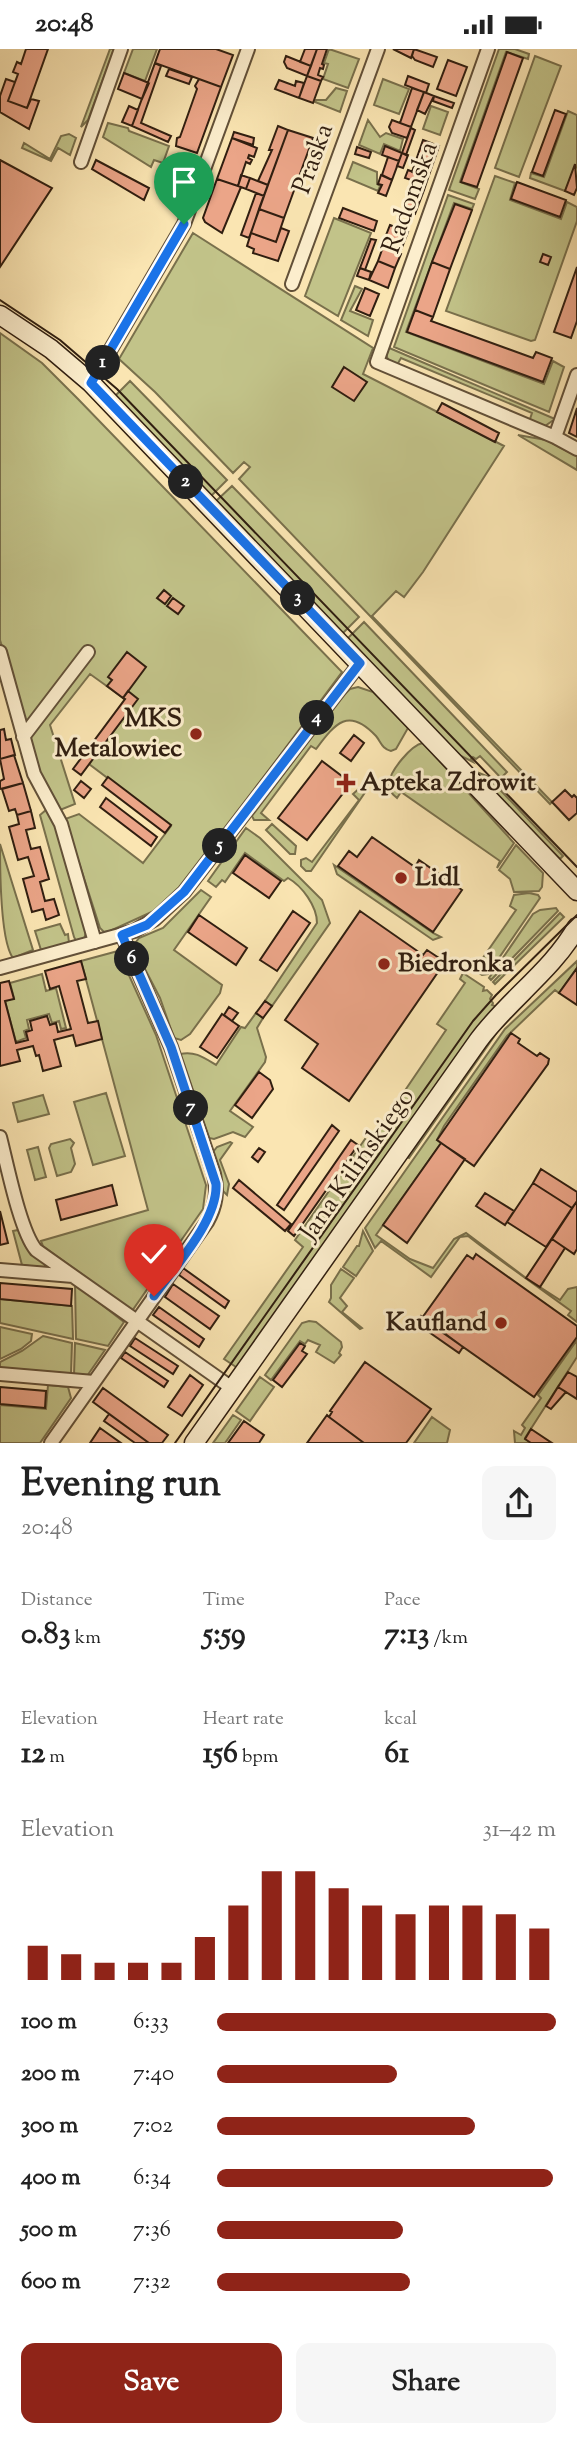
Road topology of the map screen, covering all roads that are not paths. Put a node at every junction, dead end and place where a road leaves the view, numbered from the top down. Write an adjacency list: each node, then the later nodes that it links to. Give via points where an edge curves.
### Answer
1 (121, 49): 5 (street)
2 (248, 49): 9 (street, via 184,224)
3 (378, 49): 6 (street, Praska)
4 (488, 49): 10 (street, Radomska, via 377,362)
5 (81, 162)
6 (292, 284)
7 (0, 315): 9 (street)
8 (577, 375): 10 (street)
9 (91, 383): 14 (street)
10 (555, 437): 11 (street)
11 (577, 449)
12 (0, 652): 15 (street)
13 (88, 652): 15 (street)
14 (360, 663): 16 (street); 18 (street, via 184,892 147,925)
15 (23, 737): 19 (street, via 34,774 61,824)
16 (577, 891)
17 (577, 927): 21 (street, Jana Kilińskiego)
18 (122, 935): 19 (street); 26 (street, via 171,1047 217,1194 207,1222)
19 (95, 942): 22 (street)
20 (577, 951): 21 (street)
21 (552, 961): 29 (street, Jana Kilińskiego, via 478,1041)
22 (0, 968)
23 (0, 1137): 25 (street, via 29,1241)
24 (0, 1270): 25 (street)
25 (77, 1277): 26 (street)
26 (137, 1322): 28 (street); 29 (street)
27 (0, 1374): 28 (street)
28 (94, 1382): 30 (street)
29 (232, 1388): 31 (street, Jana Kilińskiego)
30 (51, 1443)
31 (194, 1443)

